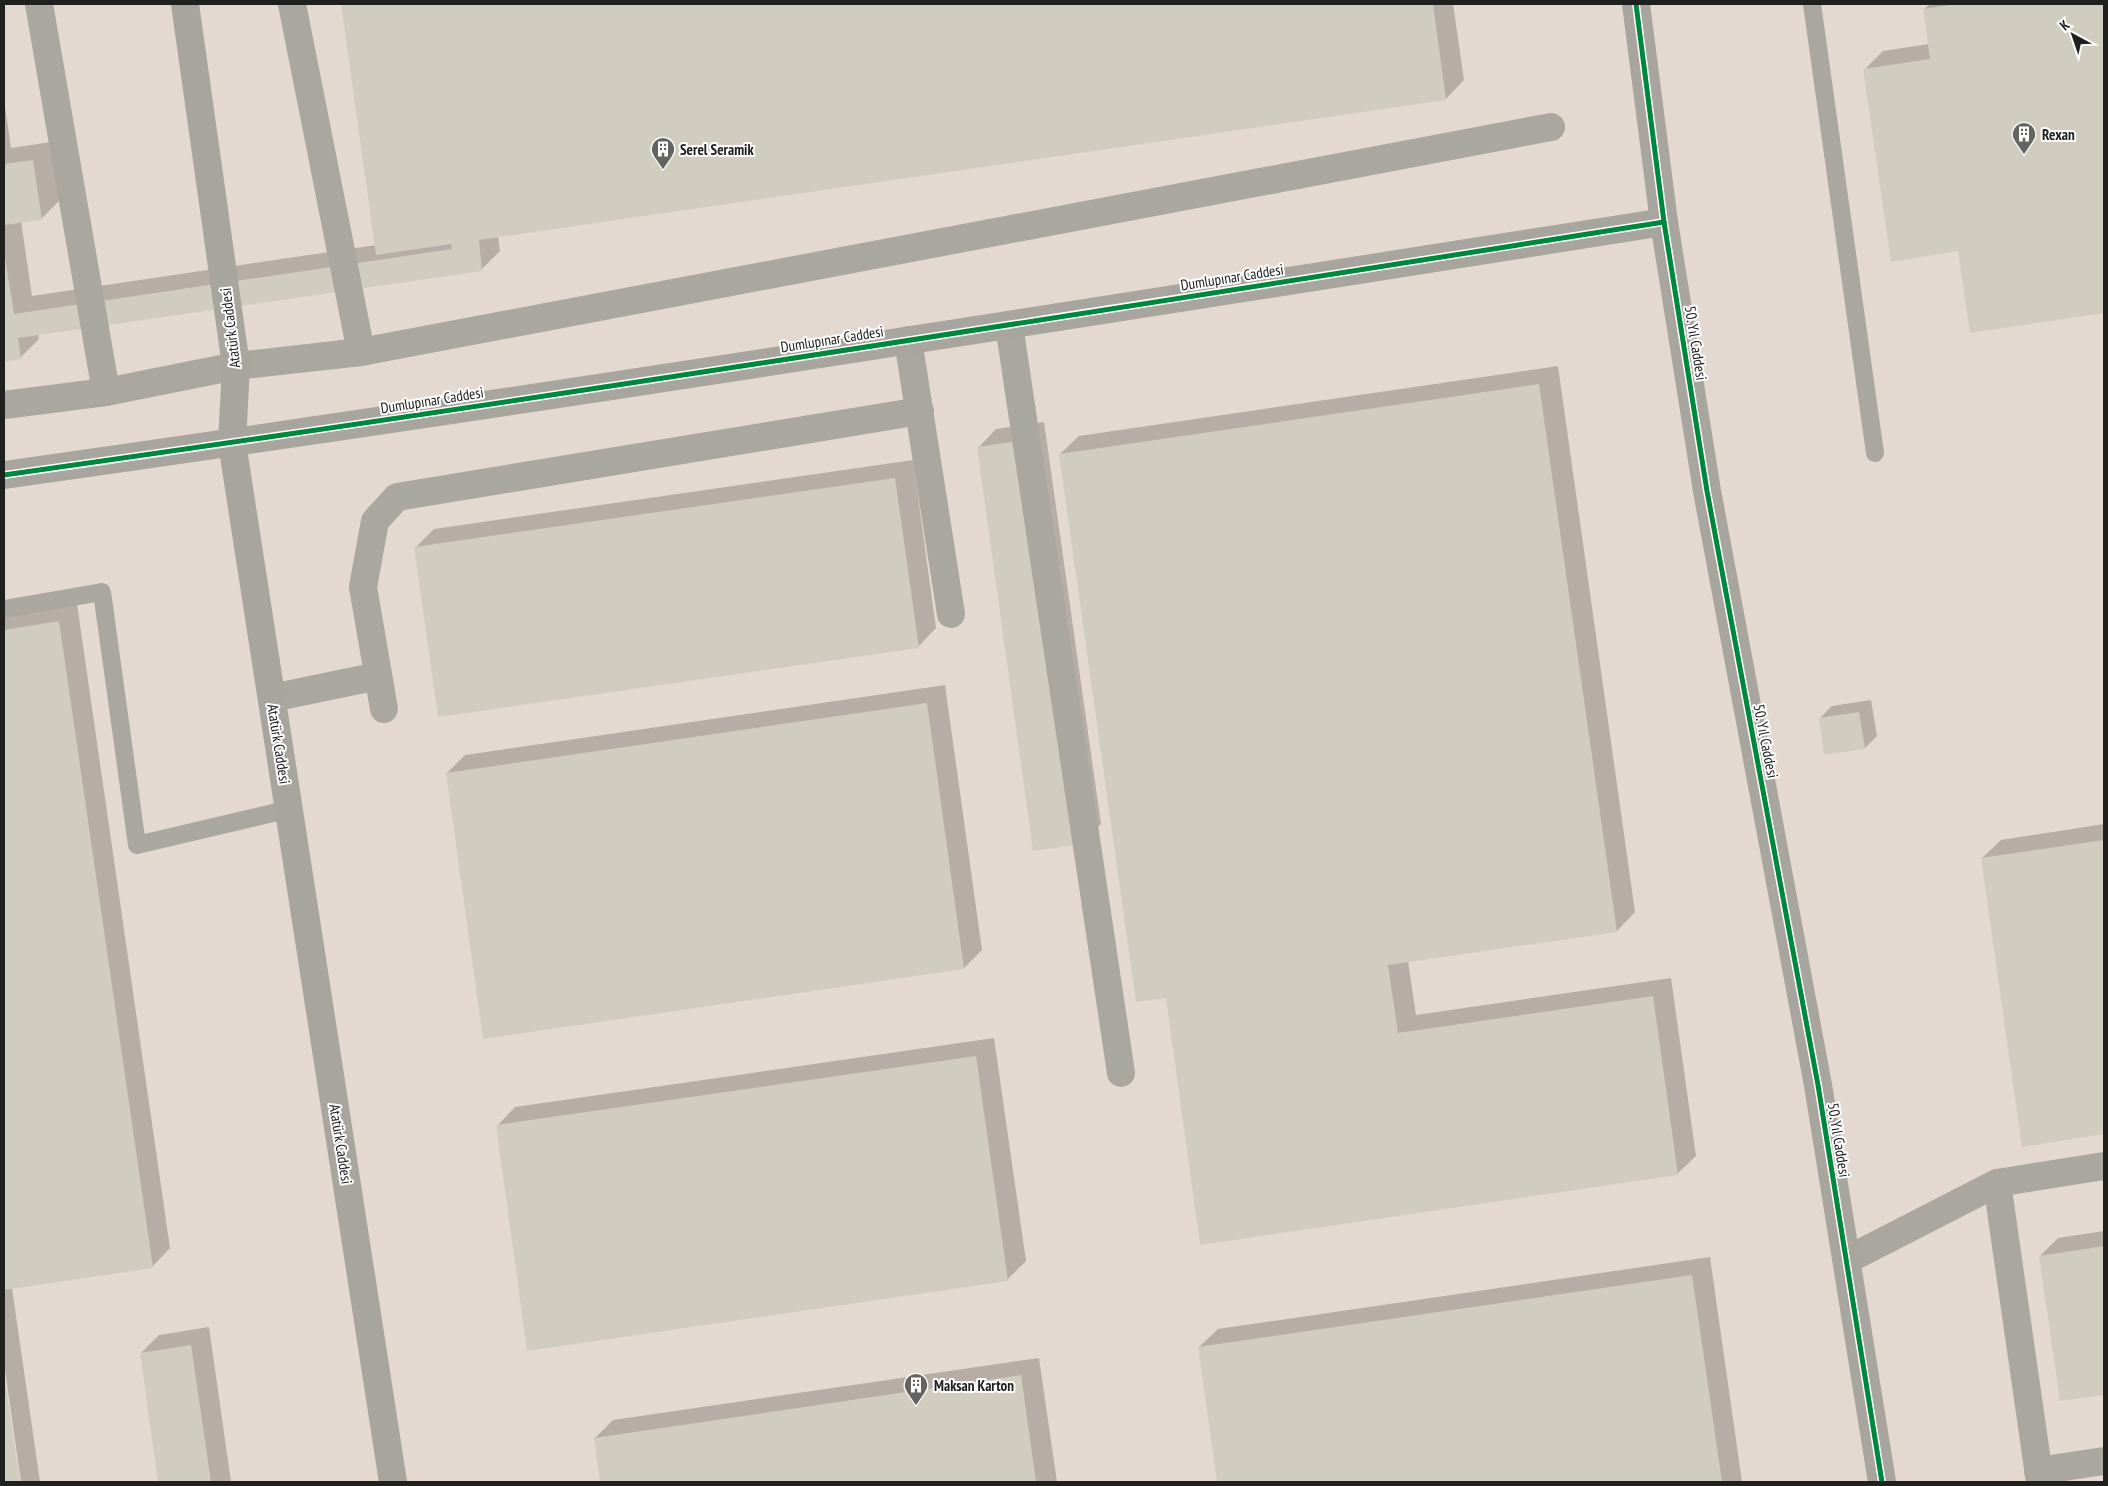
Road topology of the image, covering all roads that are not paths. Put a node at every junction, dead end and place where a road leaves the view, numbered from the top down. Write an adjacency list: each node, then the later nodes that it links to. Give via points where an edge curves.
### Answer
1 (39, 4): 12 (street)
2 (185, 4): 11 (street, Atatürk Caddesi)
3 (292, 4): 10 (street)
4 (1636, 4): 7 (street, 50. Yıl Caddesi)
5 (1812, 4): 16 (lane)
6 (1551, 127): 10 (street)
7 (1664, 222): 8 (street, Dumlupınar Caddesi); 27 (street, 50. Yıl Caddesi, via 1707,491 1816,1076)
8 (1009, 325): 9 (street, Dumlupınar Caddesi); 24 (street)
9 (908, 340): 14 (street); 15 (street, Dumlupınar Caddesi)
10 (361, 352): 11 (street)
11 (236, 366): 12 (street); 15 (street, Atatürk Caddesi)
12 (106, 392): 13 (street)
13 (4, 405)
14 (920, 411): 19 (street); 20 (street, via 397,497 375,521 363,587)
15 (232, 443): 17 (street, Dumlupınar Caddesi); 21 (street, Atatürk Caddesi)
16 (1875, 453)
17 (4, 475)
18 (4, 609): 23 (lane, via 102,592 137,845)
19 (951, 614)
20 (378, 676): 21 (street); 22 (street)
21 (272, 698): 23 (street, Atatürk Caddesi)
22 (384, 709)
23 (290, 809): 30 (street, Atatürk Caddesi)
24 (1121, 1072)
25 (2104, 1166): 26 (street)
26 (1997, 1183): 27 (street); 29 (street)
27 (1846, 1260): 31 (street, 50. Yıl Caddesi)
28 (2104, 1461): 29 (street)
29 (2039, 1477)
30 (393, 1482)
31 (1882, 1482)

